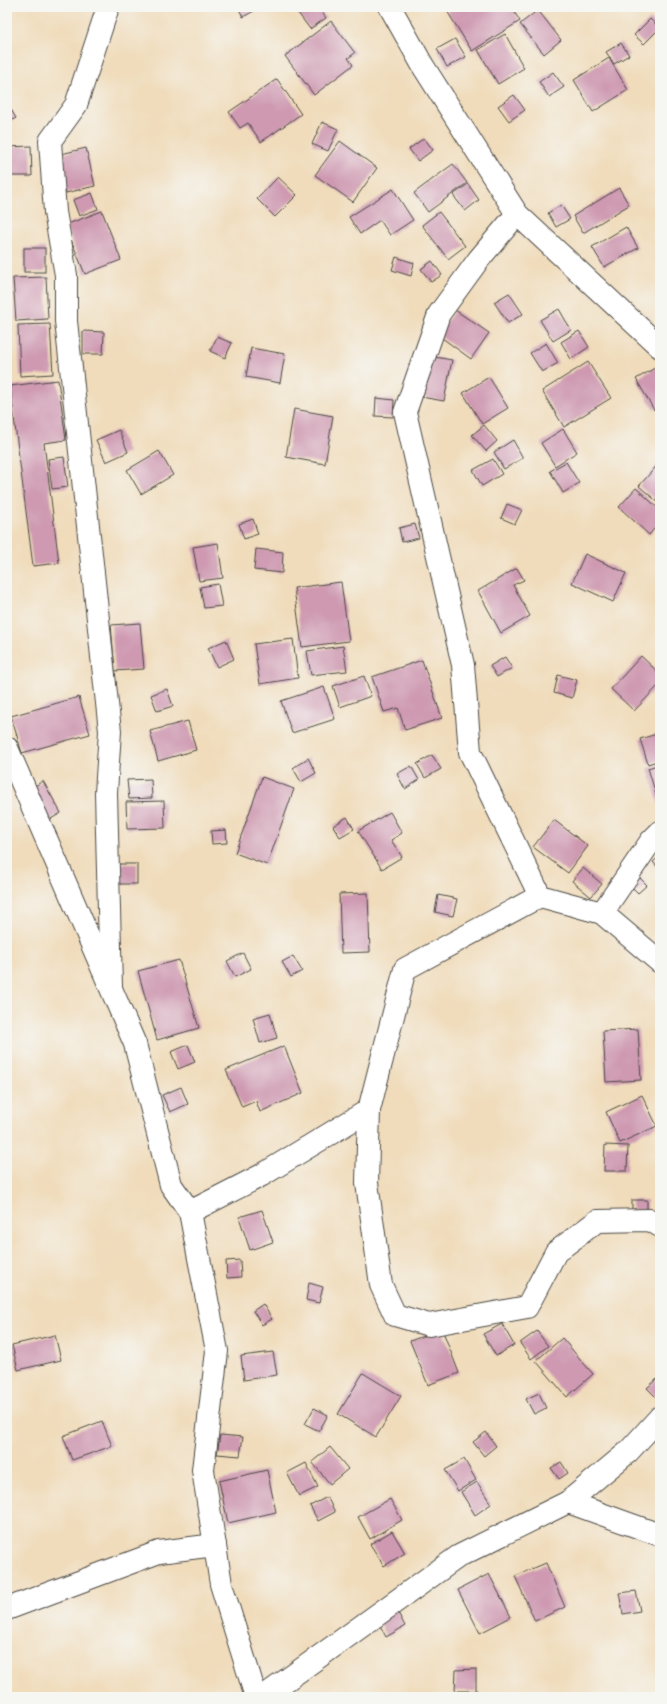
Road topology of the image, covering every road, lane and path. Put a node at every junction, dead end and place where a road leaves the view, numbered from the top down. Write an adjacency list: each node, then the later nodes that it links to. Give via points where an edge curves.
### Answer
1 (108, 7): 10 (street, via 76,105 50,141 55,212 66,275 66,321 110,731 106,793)
2 (390, 7): 3 (street, via 424,66)
3 (518, 214): 4 (street); 7 (street, via 479,259 439,314 405,412 463,665 470,752)
4 (660, 347)
5 (7, 748): 10 (street)
6 (660, 832): 8 (street, via 651,841)
7 (540, 896): 8 (street); 11 (street, via 405,969)
8 (602, 913): 9 (street)
9 (660, 962)
10 (110, 987): 12 (street, via 135,1044 171,1185)
11 (369, 1110): 12 (street, via 262,1175); 13 (street, via 368,1191 381,1285 395,1315 429,1325 527,1307 556,1252 597,1221 650,1220)
12 (190, 1212): 17 (street, via 217,1351 203,1470)
13 (660, 1226)
14 (660, 1417): 15 (street, via 628,1452)
15 (568, 1502): 16 (street); 20 (street, via 458,1556)
16 (660, 1535)
17 (215, 1545): 18 (street, via 159,1552); 19 (street, via 221,1584)
18 (7, 1609)
19 (256, 1697)
20 (263, 1697)

